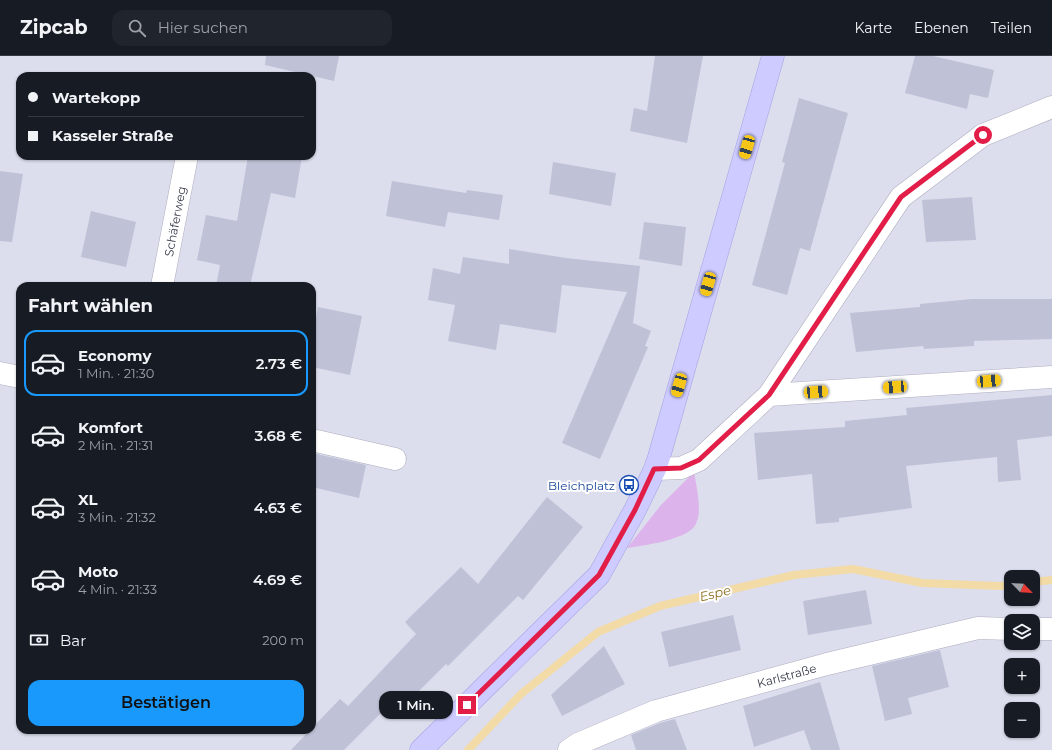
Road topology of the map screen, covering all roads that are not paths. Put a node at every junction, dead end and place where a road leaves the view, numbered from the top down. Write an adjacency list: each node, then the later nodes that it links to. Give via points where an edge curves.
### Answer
1 (773, 56): 11 (street)
2 (1052, 107): 8 (street, via 983,135 901,197)
3 (186, 160): 4 (street, Schäferweg)
4 (163, 282)
5 (0, 373): 6 (street)
6 (16, 376)
7 (1052, 377): 8 (street)
8 (769, 395): 11 (street, via 699,460 681,468)
9 (316, 441): 10 (street)
10 (395, 459)
11 (654, 469): 15 (street, via 635,510 599,575)
12 (1004, 628): 16 (street, Karlstraße, via 978,628 827,664 656,711)
13 (1040, 629): 14 (street)
14 (1052, 629)
15 (421, 750)
16 (569, 750)

